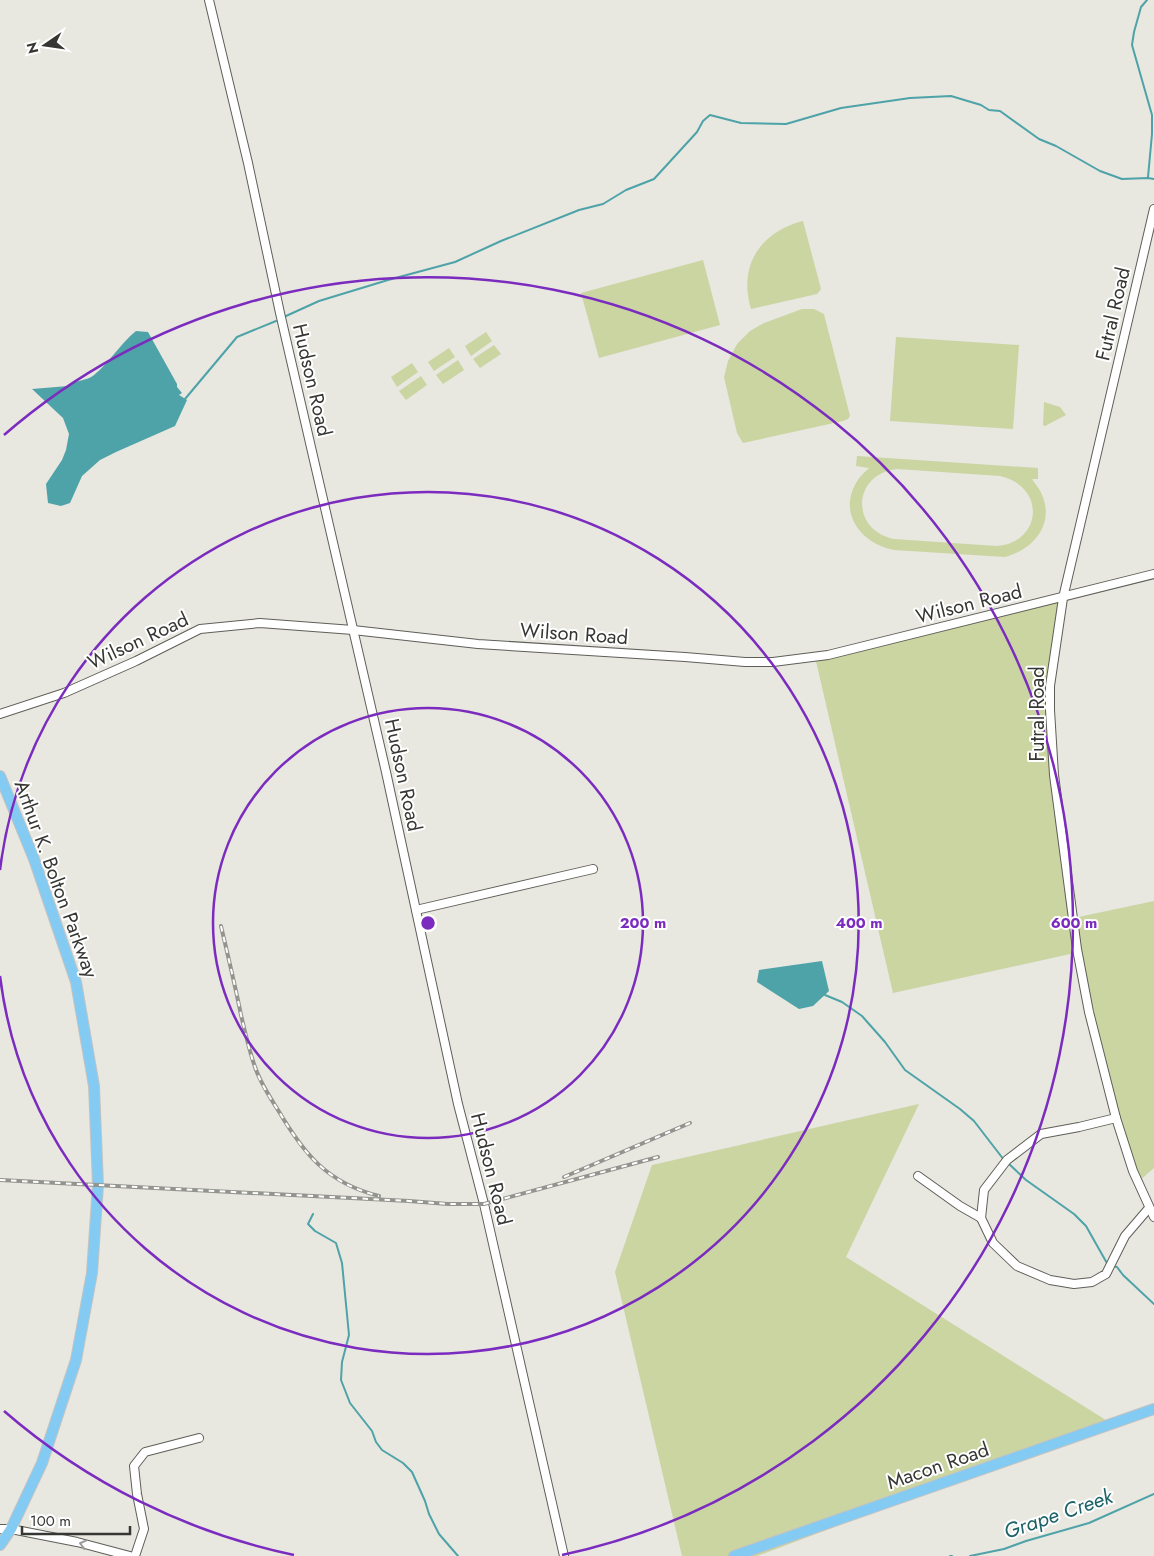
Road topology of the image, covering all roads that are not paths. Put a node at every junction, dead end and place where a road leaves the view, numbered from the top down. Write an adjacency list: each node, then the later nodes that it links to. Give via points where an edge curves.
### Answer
1 (209, 0): 5 (street, Hudson Road)
2 (1154, 209): 4 (street, Futral Road)
3 (1154, 574): 4 (street, Wilson Road)
4 (1063, 598): 5 (street, Wilson Road, via 828,655 773,662 478,644); 10 (street, Futral Road, via 1050,686 1054,775 1079,962)
5 (354, 630): 6 (street, Wilson Road, via 260,623 200,628 64,693); 9 (street, Hudson Road)
6 (0, 714)
7 (0, 776): 18 (main road, Arthur K. Bolton Parkway, via 34,859 76,982 94,1086 98,1185 92,1273 76,1360 42,1463)
8 (593, 869): 9 (street)
9 (416, 910): 22 (street, Hudson Road)
10 (1116, 1118): 12 (street, Futral Road); 14 (street, via 1041,1134 1007,1160 984,1190)
11 (918, 1176): 14 (street)
12 (1149, 1208): 13 (street, Futral Road); 14 (street, via 1125,1236 1106,1274 1092,1282 1074,1284 1050,1280 1017,1266 993,1243)
13 (1154, 1217)
14 (981, 1218)
15 (1154, 1408): 23 (main road, Macon Road)
16 (199, 1438): 21 (street, via 144,1452 134,1466 144,1530)
17 (0, 1529): 18 (street)
18 (11, 1529): 19 (main road, Arthur K. Bolton Parkway); 20 (street, one-way to 18)
19 (0, 1546)
20 (130, 1556)
21 (135, 1556)
22 (564, 1556)
23 (734, 1556)

